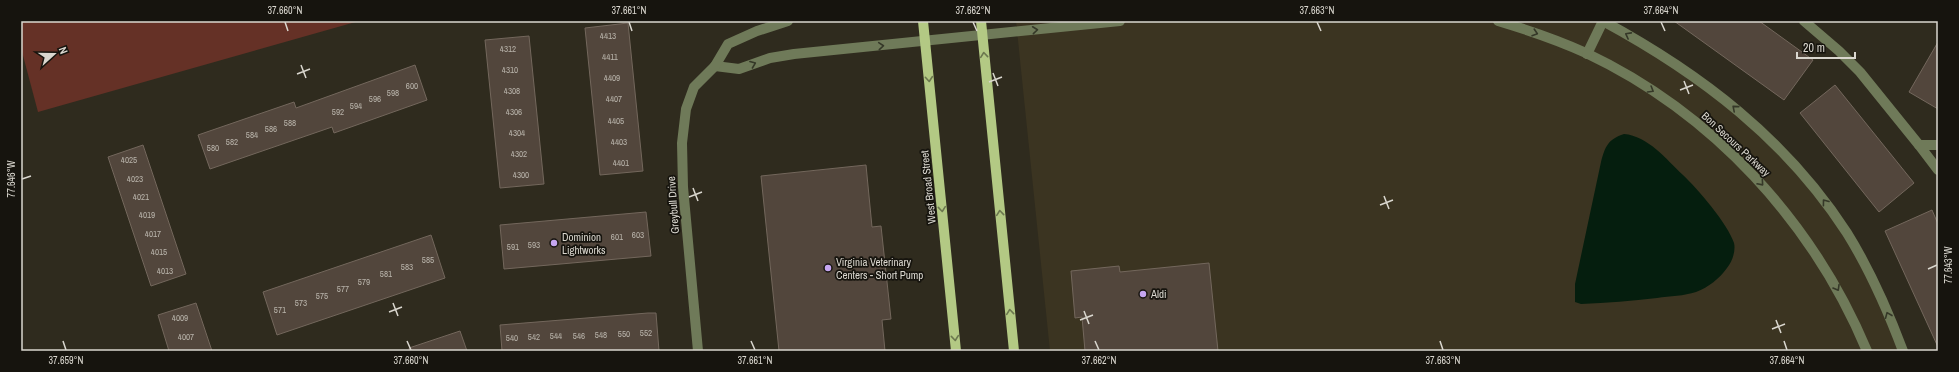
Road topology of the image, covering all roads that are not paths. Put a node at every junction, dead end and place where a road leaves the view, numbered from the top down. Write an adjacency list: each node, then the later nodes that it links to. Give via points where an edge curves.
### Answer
1 (788, 21): 11 (street, Greybull Drive, via 757,30 728,44)
2 (923, 21): 9 (main road, West Broad Street)
3 (981, 21): 8 (main road)
4 (1120, 21): 8 (street, one-way to 4)
5 (1498, 21): 10 (street, Bon Secours Parkway, one-way to 10)
6 (1603, 21): 10 (street); 19 (street, one-way to 6, via 1884,304 1848,234 1802,173 1724,98 1683,68)
7 (1804, 21): 12 (street, via 1860,72)
8 (982, 35): 9 (street); 17 (main road, one-way to 8)
9 (925, 41): 11 (street, one-way to 9, via 739,70 770,58 794,54); 16 (main road, West Broad Street, one-way to 16)
10 (1587, 54): 18 (street, Bon Secours Parkway, one-way to 18, via 1661,96 1688,116 1716,138 1761,183 1805,237 1838,289)
11 (715, 66): 15 (street, Greybull Drive, via 694,87 686,109 682,142 683,187)
12 (1920, 145): 13 (street); 14 (street)
13 (1938, 145)
14 (1938, 170)
15 (698, 351)
16 (956, 351)
17 (1014, 351)
18 (1867, 351)
19 (1903, 351)

